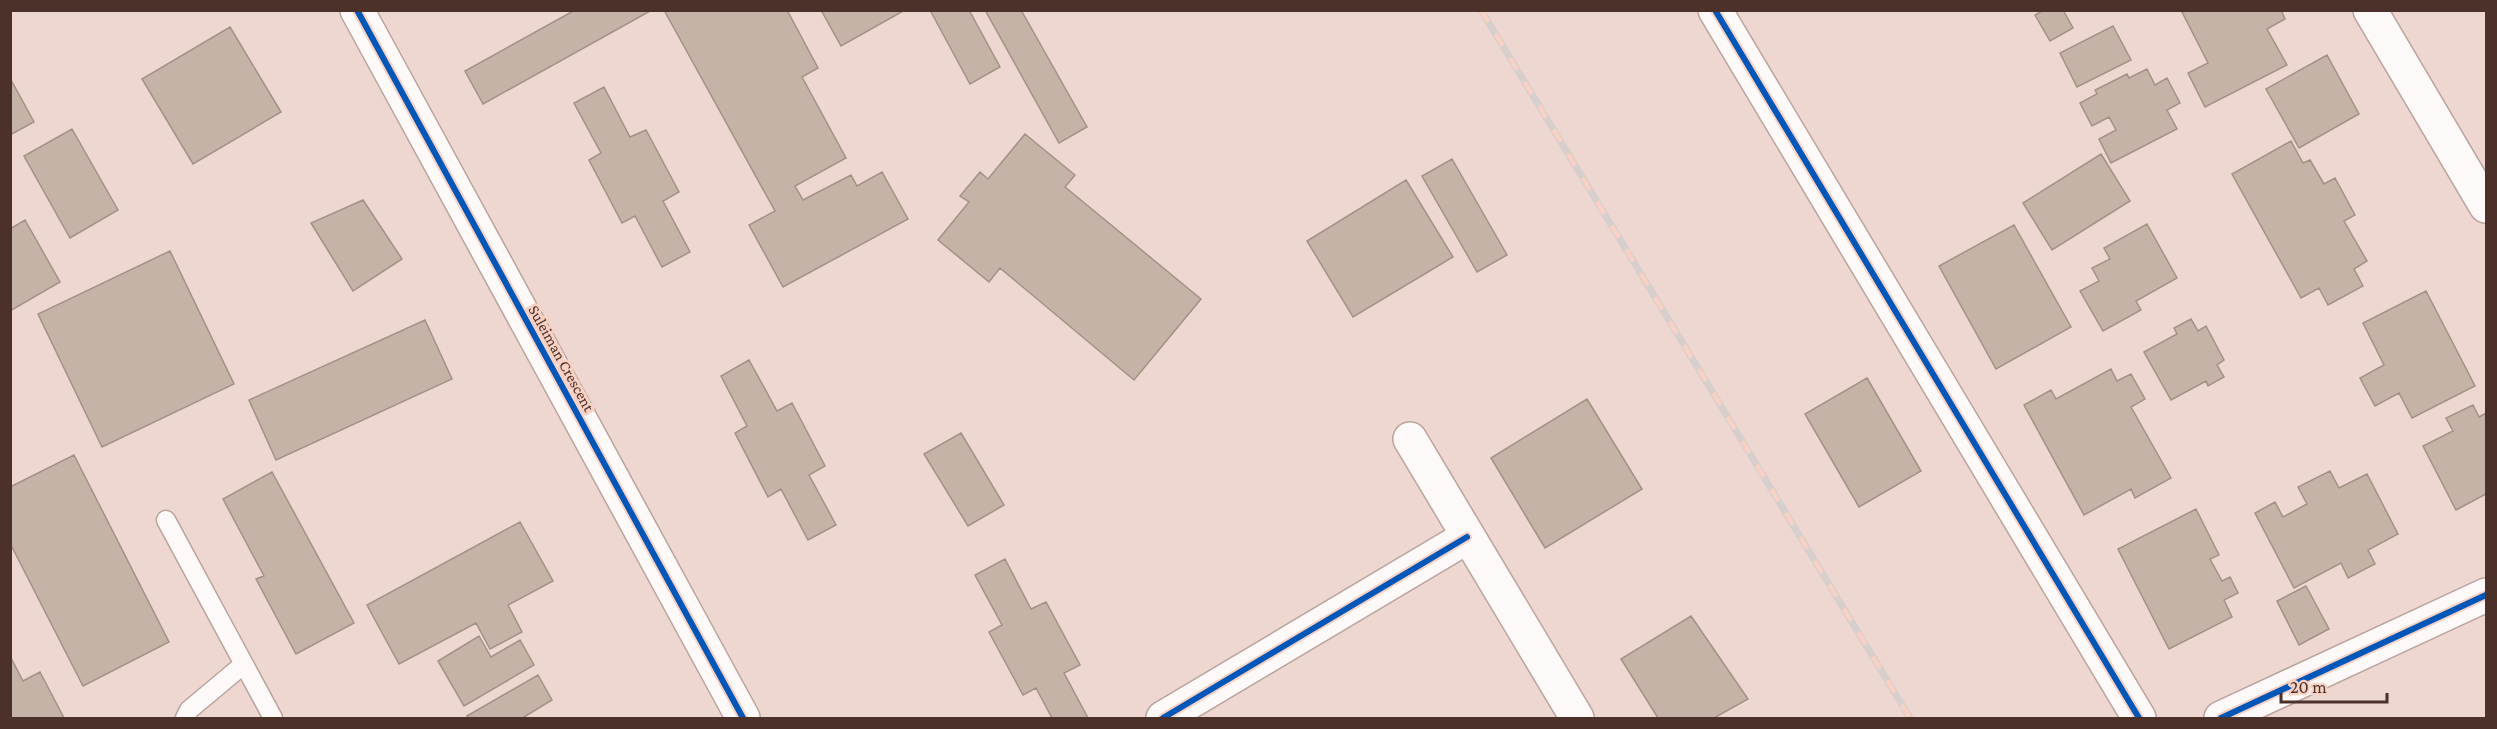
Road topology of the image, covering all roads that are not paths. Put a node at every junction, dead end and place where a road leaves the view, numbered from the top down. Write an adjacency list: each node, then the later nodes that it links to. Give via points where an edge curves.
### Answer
1 (357, 10): 13 (street, Suleiman Crescent)
2 (1715, 10): 15 (street)
3 (2370, 10): 4 (street)
4 (2487, 206)
5 (1410, 439): 7 (street)
6 (166, 520): 9 (lane)
7 (1467, 537): 10 (street); 14 (street)
8 (2487, 594): 16 (street)
9 (244, 664): 11 (lane, via 189,710); 12 (lane)
10 (1177, 715)
11 (185, 718)
12 (273, 718)
13 (743, 718)
14 (1576, 718)
15 (2139, 718)
16 (2221, 718)

